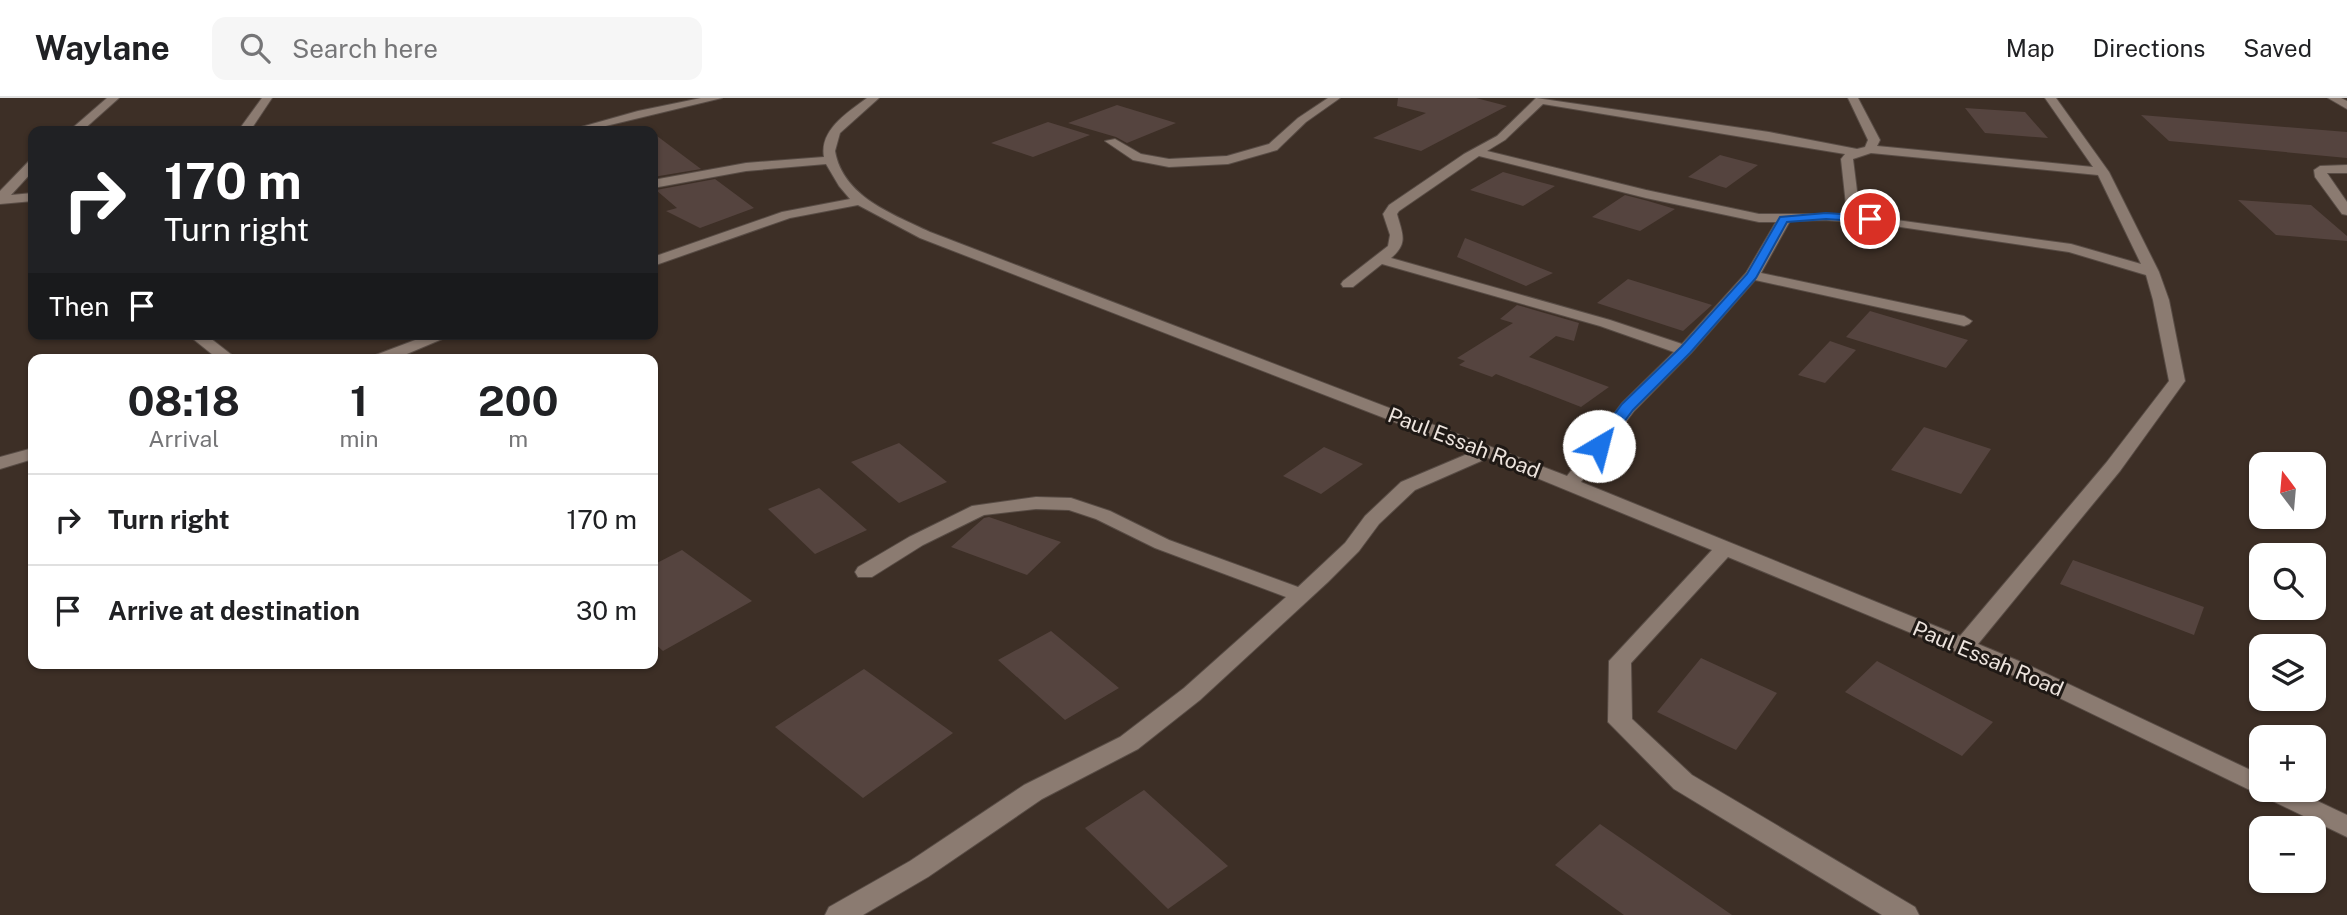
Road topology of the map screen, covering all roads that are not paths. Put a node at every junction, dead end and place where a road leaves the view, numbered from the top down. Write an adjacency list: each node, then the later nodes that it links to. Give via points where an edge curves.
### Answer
1 (114, 98): 11 (street)
2 (267, 98): 12 (street)
3 (717, 98): 13 (street)
4 (874, 98): 17 (street, via 837,130 829,144)
5 (1335, 98): 14 (street, via 1273,146 1228,160 1169,163 1137,157)
6 (1853, 98): 15 (street, via 1874,136)
7 (2050, 98): 20 (street)
8 (2333, 98): 10 (street)
9 (1541, 99): 15 (street); 16 (street, via 1501,138)
10 (2347, 106)
11 (81, 126)
12 (247, 126)
13 (592, 126)
14 (1111, 141)
15 (1864, 151): 20 (street); 26 (street, via 1850,155 1847,168)
16 (1478, 152): 27 (street, via 1646,194); 28 (street, via 1394,208 1390,214 1398,242)
17 (830, 160): 21 (street, via 746,167); 24 (street, Paul Essah Road)
18 (28, 168): 23 (street)
19 (2347, 169): 25 (street, via 2320,170)
20 (2103, 172): 30 (street)
21 (658, 183)
22 (28, 197): 23 (street)
23 (0, 199)
24 (858, 201): 29 (street, via 787,215); 39 (street, Paul Essah Road, via 925,235)
25 (2347, 211)
26 (1853, 217): 27 (street); 30 (street, via 2071,248)
27 (1784, 219): 31 (street)
28 (1380, 259): 32 (street); 36 (street)
29 (658, 260)
30 (2152, 272): 46 (street, via 2177,381 2113,467)
31 (1752, 275): 33 (street); 36 (street)
32 (1348, 284)
33 (1964, 321)
34 (203, 340): 37 (street)
35 (430, 340): 38 (street)
36 (1685, 350): 42 (street, via 1628,407)
37 (222, 354)
38 (392, 354)
39 (1488, 452): 42 (street, Paul Essah Road); 45 (street, via 1408,486)
40 (28, 455): 41 (street)
41 (0, 463)
42 (1570, 484): 43 (street, Paul Essah Road)
43 (1725, 548): 46 (street, Paul Essah Road); 51 (street, via 1620,661 1620,722 1683,782)
44 (865, 572): 45 (street, via 979,510 1071,504 1162,544)
45 (1300, 595): 50 (street, via 1192,694 1129,743 1033,792 919,869)
46 (1963, 647): 47 (street, Paul Essah Road)
47 (2249, 780)
48 (2296, 802): 49 (street)
49 (2347, 827)
50 (839, 915)
51 (1905, 915)

